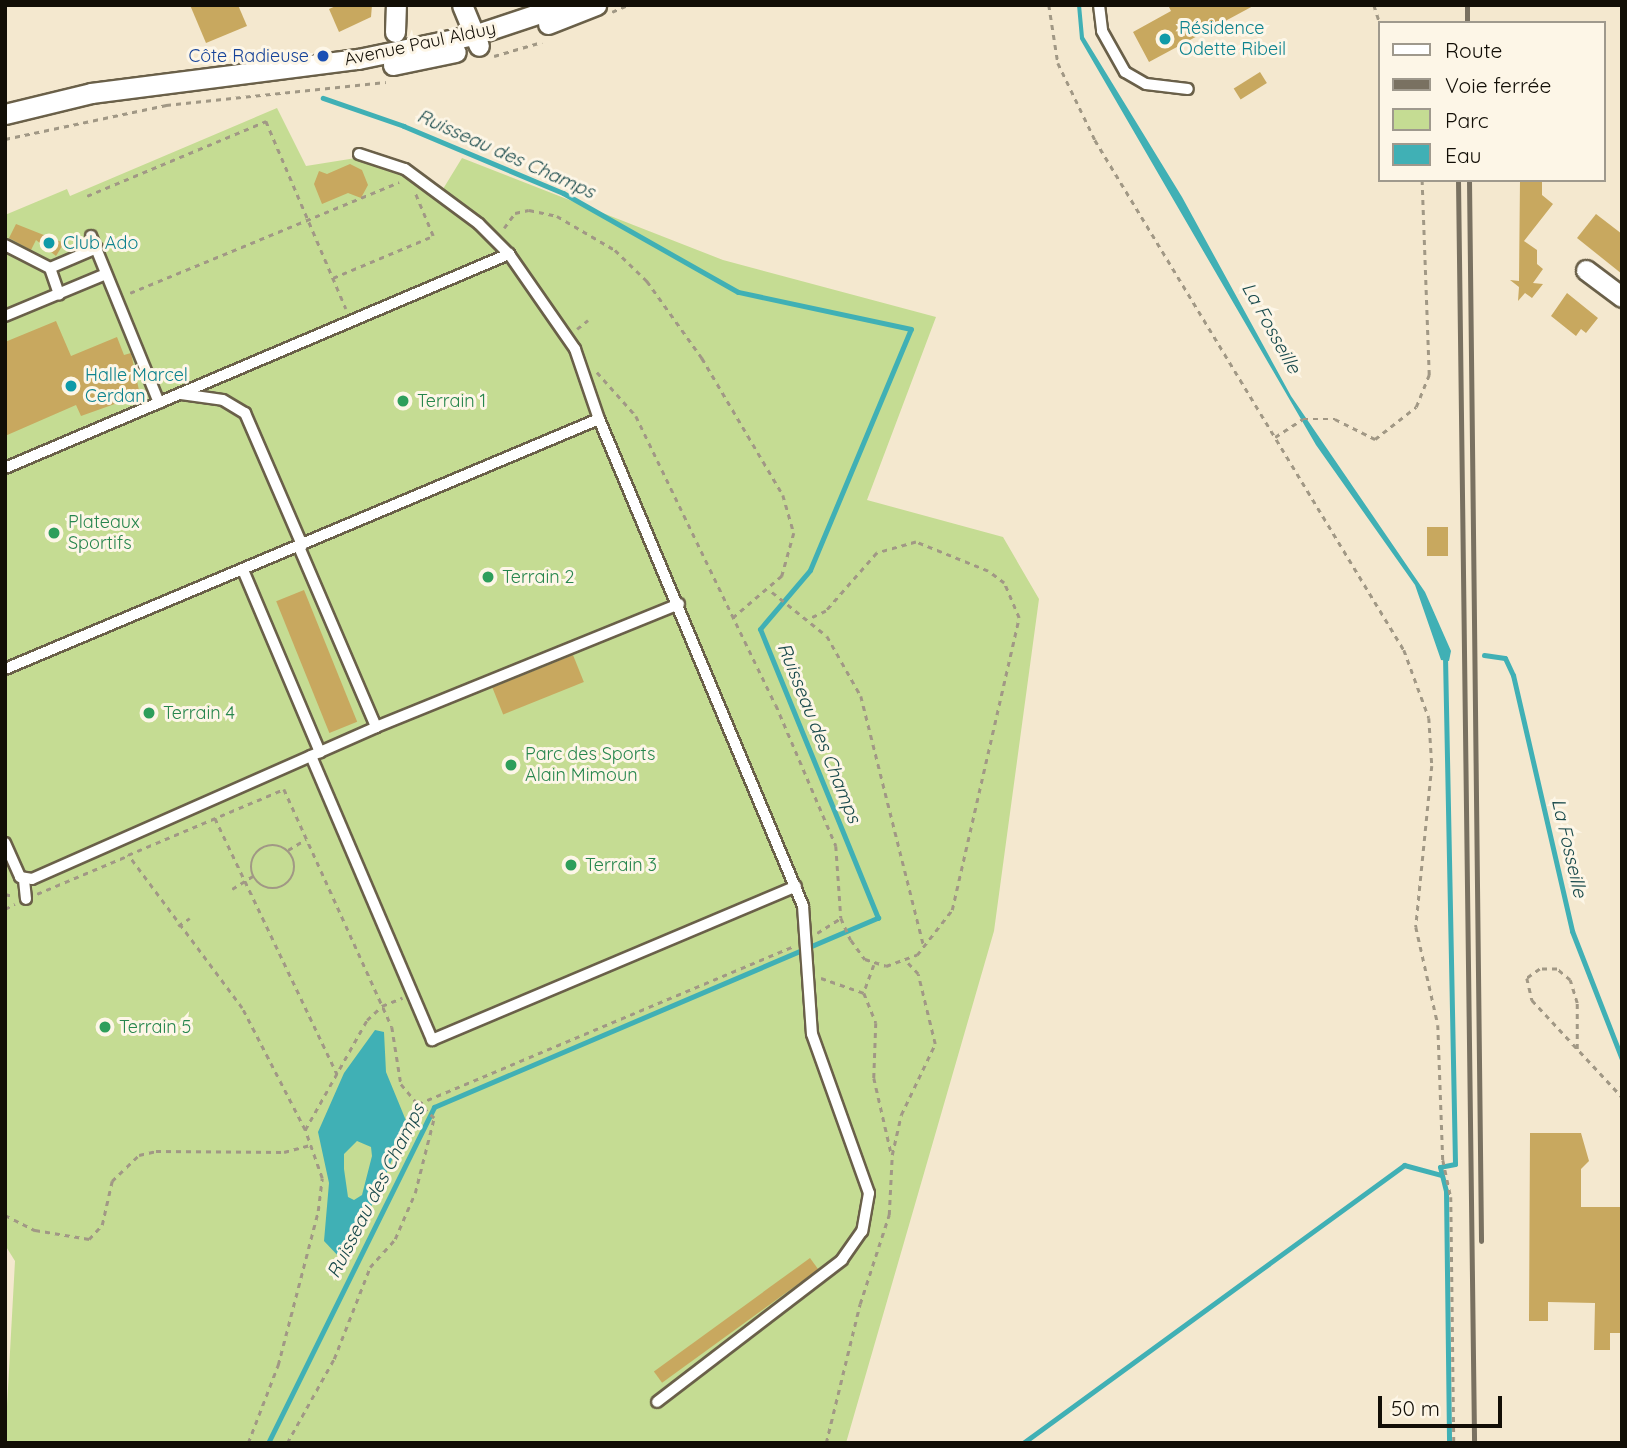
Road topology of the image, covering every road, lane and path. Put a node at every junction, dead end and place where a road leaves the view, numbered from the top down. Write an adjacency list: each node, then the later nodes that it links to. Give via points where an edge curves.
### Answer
1 (396, 5): 7 (street)
2 (463, 5): 8 (street)
3 (564, 5): 8 (street, Avenue Paul Alduy)
4 (596, 5): 8 (street, Avenue Paul Alduy)
5 (1049, 5): 34 (path, via 1058,63 1095,139)
6 (1099, 5): 9 (lane, via 1102,31 1125,72 1146,84)
7 (394, 32)
8 (477, 41): 10 (street, Avenue Paul Alduy, via 380,67 273,71 91,93)
9 (1188, 89)
10 (5, 114)
11 (359, 153): 20 (lane, via 405,169 437,190)
12 (409, 178): 16 (path)
13 (1422, 182): 34 (path, via 1429,375 1416,407 1375,439 1335,419 1303,419)
14 (414, 190): 24 (path, via 433,236)
15 (87, 196): 16 (path, via 266,121)
16 (309, 219): 24 (path); 27 (path)
17 (91, 236): 19 (lane)
18 (5, 245): 21 (lane)
19 (97, 248): 21 (lane); 23 (lane)
20 (509, 254): 29 (lane); 30 (lane); 38 (path, via 502,235 505,223 529,210 588,232 647,281 702,358 783,495 794,533 782,576)
21 (50, 268): 25 (lane)
22 (1586, 270): 26 (street)
23 (106, 274): 25 (lane); 27 (lane)
24 (333, 278): 29 (path)
25 (59, 294): 28 (lane)
26 (1622, 297)
27 (116, 299): 32 (lane)
28 (5, 316)
29 (351, 322): 31 (lane)
30 (575, 349): 33 (lane); 40 (path, via 636,416)
31 (180, 394): 32 (lane); 36 (lane, via 223,400 245,412)
32 (159, 403): 35 (lane)
33 (598, 419): 36 (lane); 39 (lane)
34 (1275, 437): 79 (path, via 1404,650 1429,718 1432,766 1416,927 1438,1025)
35 (5, 468)
36 (301, 546): 37 (lane); 43 (lane)
37 (243, 570): 42 (lane); 44 (lane)
38 (771, 591): 40 (path); 41 (path)
39 (679, 604): 43 (lane); 53 (lane)
40 (733, 618): 57 (path, via 836,846)
41 (809, 619): 60 (path, via 847,665 861,696); 60 (path, via 826,611 864,563 901,543 952,552 988,571 1014,599 1019,618 977,820 952,910)
42 (5, 670)
43 (376, 727): 44 (lane)
44 (316, 754): 51 (lane); 65 (lane)
45 (215, 818): 46 (path, via 284,789); 49 (path); 52 (path)
46 (307, 838): 48 (path); 66 (path)
47 (5, 844): 51 (lane)
48 (288, 850): 50 (path, via 264,844 249,864); 50 (path, via 298,870 283,889 260,887)
49 (128, 855): 55 (path); 58 (path)
50 (254, 874): 52 (path)
51 (24, 880): 55 (lane)
52 (245, 881): 54 (path); 68 (path)
53 (796, 886): 59 (lane); 65 (lane, via 432,1040)
54 (232, 889)
55 (26, 899)
56 (190, 918): 58 (path)
57 (841, 918): 59 (path); 62 (path, via 852,940)
58 (178, 926): 71 (path, via 242,1008)
59 (808, 942): 63 (lane); 70 (path)
60 (924, 947): 61 (path)
61 (906, 961): 62 (path); 73 (path, via 918,974 935,1044 901,1115)
62 (875, 963): 64 (path)
63 (808, 973): 64 (path); 75 (lane, via 812,1034 822,1072 869,1193 863,1231 842,1260)
64 (864, 993): 73 (path, via 876,1023 874,1078)
65 (412, 995): 66 (path)
66 (382, 1006): 68 (path, via 367,1020); 70 (path, via 391,1027 401,1084)
67 (1577, 1049): 67 (path, via 1532,1000 1527,978 1540,968 1557,969 1570,980 1577,1003); 69 (path)
68 (337, 1074): 71 (path)
69 (1622, 1097)
70 (418, 1104): 77 (path, via 434,1118 415,1193 395,1239 370,1267 334,1359)
71 (304, 1130): 72 (path)
72 (311, 1146): 74 (path, via 284,1152 156,1151 139,1155 112,1181 102,1225 89,1239 36,1230); 76 (path, via 322,1178 318,1211 278,1365)
73 (892, 1155): 78 (path, via 890,1215 860,1304)
74 (5, 1215)
75 (657, 1402)
76 (248, 1443)
77 (286, 1443)
78 (826, 1443)
79 (1454, 1443)

